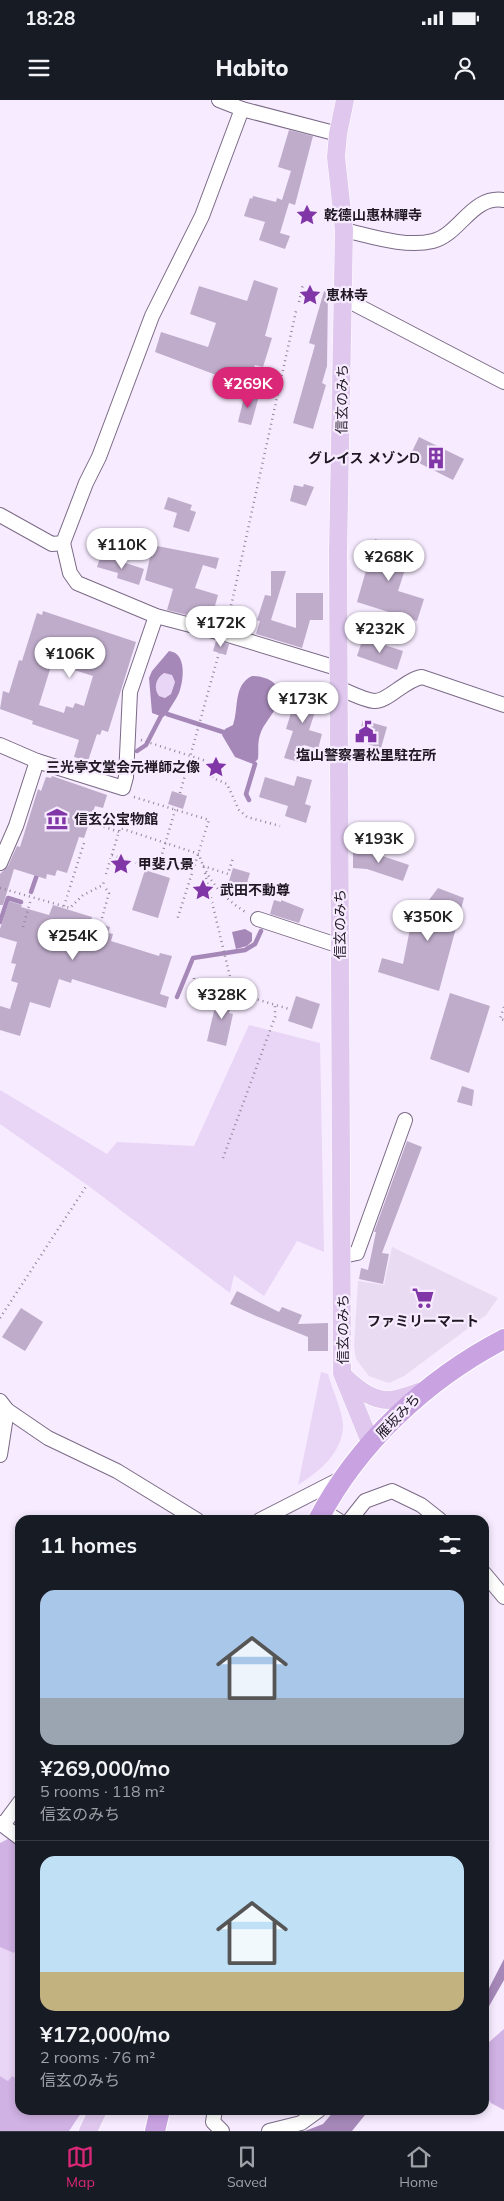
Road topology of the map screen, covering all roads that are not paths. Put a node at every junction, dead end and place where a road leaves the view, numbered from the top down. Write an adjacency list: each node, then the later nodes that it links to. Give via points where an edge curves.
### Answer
1 (219, 100): 3 (street)
2 (345, 100): 4 (main road, 信玄のみち)
3 (242, 109): 4 (street); 10 (street, via 202,216 152,316)
4 (338, 134): 6 (main road, 信玄のみち, via 336,157)
5 (504, 200): 6 (street, via 496,198 480,204 435,241 419,243)
6 (344, 230): 7 (main road, 信玄のみち)
7 (345, 299): 8 (street); 12 (main road, 信玄のみち, via 338,554)
8 (504, 382)
9 (0, 515): 10 (street, via 52,544)
10 (63, 542): 11 (street, via 70,573 77,583)
11 (156, 616): 12 (street); 16 (street, via 130,692 123,788)
12 (340, 669): 13 (main road, 信玄のみち)
13 (341, 689): 14 (street, via 375,701 387,697 412,678 422,676); 19 (main road, 信玄のみち)
14 (504, 705)
15 (0, 745): 16 (street)
16 (37, 760): 17 (street)
17 (0, 864)
18 (258, 919): 19 (street)
19 (340, 946): 21 (main road, 信玄のみち)
20 (405, 1120): 21 (street, via 357,1253)
21 (343, 1256): 23 (main road, 信玄のみち)
22 (504, 1339): 24 (highway, 雁坂みち)
23 (342, 1374): 24 (main road, via 371,1396 388,1400); 26 (main road, 信玄のみち)
24 (423, 1391): 26 (highway, 雁坂みち)
25 (3, 1405): 27 (street); 29 (street, via 48,1438 117,1471)
26 (371, 1444): 28 (highway, 雁坂みち)
27 (0, 1454)
28 (346, 1476): 30 (street); 31 (highway, 雁坂みち)
29 (189, 1515)
30 (270, 1515)
31 (328, 1515)
32 (354, 1515): 33 (street, via 365,1501 392,1491)
33 (434, 1515)
34 (489, 1579): 35 (street)
35 (504, 1597)
36 (15, 1808): 37 (street)
37 (1, 1824): 38 (street)
38 (15, 1834)
39 (96, 2115): 42 (main road)
40 (214, 2115): 43 (street, via 213,2122)
41 (312, 2115): 44 (street, via 301,2122)
42 (88, 2131)
43 (222, 2131)
44 (269, 2131)

